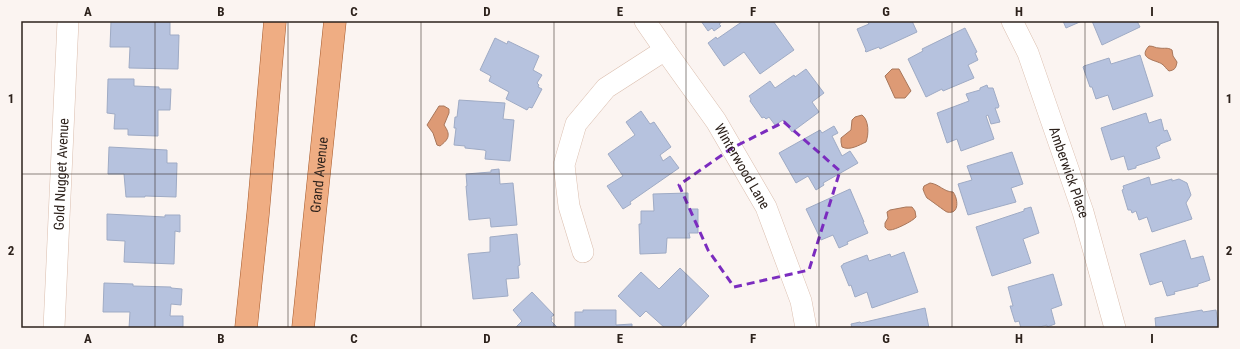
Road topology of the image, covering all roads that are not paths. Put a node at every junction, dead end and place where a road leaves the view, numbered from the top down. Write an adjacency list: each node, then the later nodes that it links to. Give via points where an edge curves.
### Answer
1 (68, 21): 8 (street, Gold Nugget Avenue)
2 (275, 21): 9 (main road)
3 (335, 21): 10 (main road, Grand Avenue)
4 (645, 21): 6 (street, Winterwood Lane)
5 (1012, 21): 12 (street, Amberwick Place, via 1028,53 1083,212)
6 (664, 50): 7 (street, via 606,88 576,124 564,165 569,206); 11 (street, Winterwood Lane, via 716,121 766,207 801,302)
7 (582, 252)
8 (54, 328)
9 (246, 328)
10 (303, 328)
11 (806, 328)
12 (1115, 328)

